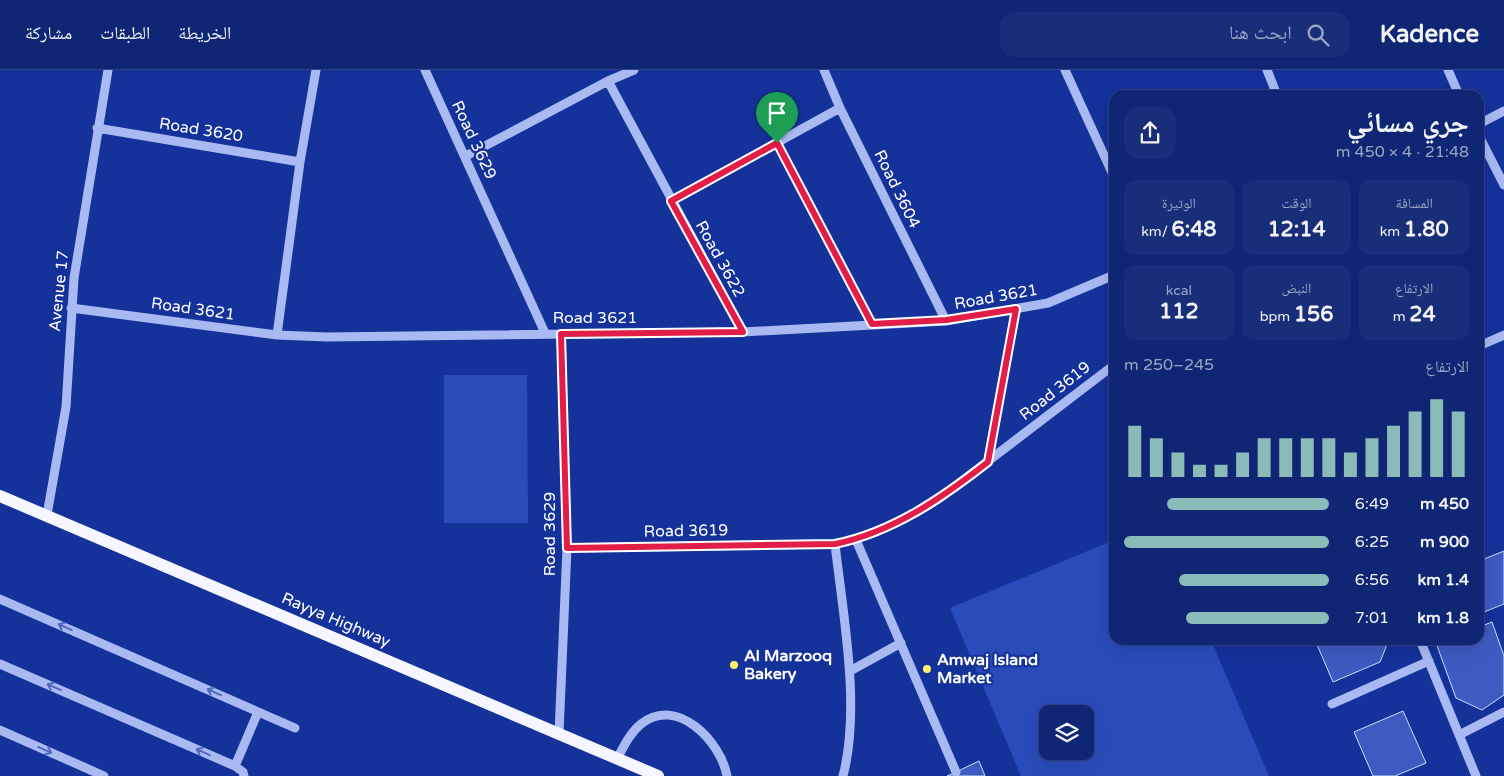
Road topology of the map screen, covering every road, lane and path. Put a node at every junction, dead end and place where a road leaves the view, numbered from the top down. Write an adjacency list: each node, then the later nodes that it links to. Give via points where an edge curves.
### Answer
1 (108, 70): 15 (street, Avenue 17)
2 (316, 70): 19 (street)
3 (425, 70): 18 (street, Road 3629)
4 (634, 70): 9 (street)
5 (824, 70): 12 (street, Road 3604)
6 (1065, 70): 20 (street)
7 (1267, 70): 10 (street)
8 (1448, 70): 11 (street)
9 (608, 81): 18 (street); 22 (street, Road 3622)
10 (1275, 90)
11 (1457, 90)
12 (840, 108): 16 (street); 26 (street, Road 3604)
13 (1504, 111): 14 (street)
14 (1484, 121)
15 (97, 128): 19 (street, Road 3620); 24 (street, Avenue 17)
16 (777, 143): 22 (street); 27 (street)
17 (1484, 146): 21 (street)
18 (466, 156): 29 (street, Road 3629)
19 (300, 162): 31 (street)
20 (1109, 166)
21 (1504, 185)
22 (671, 201): 28 (street, Road 3622)
23 (1109, 277): 25 (street, Road 3621, via 1048,303)
24 (71, 308): 31 (street, Road 3621); 37 (street, Avenue 17, via 66,407)
25 (1016, 309): 26 (street, Road 3621); 35 (street)
26 (946, 320): 27 (street, Road 3621)
27 (872, 324): 28 (street, Road 3621)
28 (743, 332): 30 (street, Road 3621)
29 (545, 333): 30 (street, Road 3621); 31 (street, Road 3621)
30 (561, 334): 40 (street, Road 3629)
31 (277, 335)
32 (1504, 335): 33 (street)
33 (1484, 344)
34 (1109, 369): 35 (street, Road 3619)
35 (988, 462): 38 (street, Road 3619, via 911,516)
36 (0, 496): 37 (main road, Rayya Highway)
37 (47, 515): 52 (main road, Rayya Highway)
38 (856, 540): 39 (street, Road 3619); 42 (street)
39 (835, 544): 40 (street, Road 3619); 46 (street)
40 (567, 548): 52 (street, Road 3629)
41 (0, 599): 48 (street, one-way to 41)
42 (901, 644): 46 (street); 56 (street)
43 (1422, 645): 44 (street)
44 (1429, 661): 47 (street); 53 (street)
45 (0, 664): 55 (street, one-way to 45)
46 (850, 671): 61 (street, via 848,741)
47 (1332, 704)
48 (258, 712): 50 (street); 55 (street)
49 (1504, 712): 53 (street)
50 (295, 728)
51 (0, 730): 57 (street, one-way to 57)
52 (558, 733): 54 (main road, Rayya Highway)
53 (1459, 735): 62 (street)
54 (617, 759): 59 (main road, Rayya Highway); 60 (street, via 632,732 642,722 668,715 694,724 721,755)
55 (235, 766): 58 (street)
56 (956, 772)
57 (104, 776)
58 (244, 776)
59 (658, 776)
60 (727, 776)
61 (843, 776)
62 (1476, 776)

